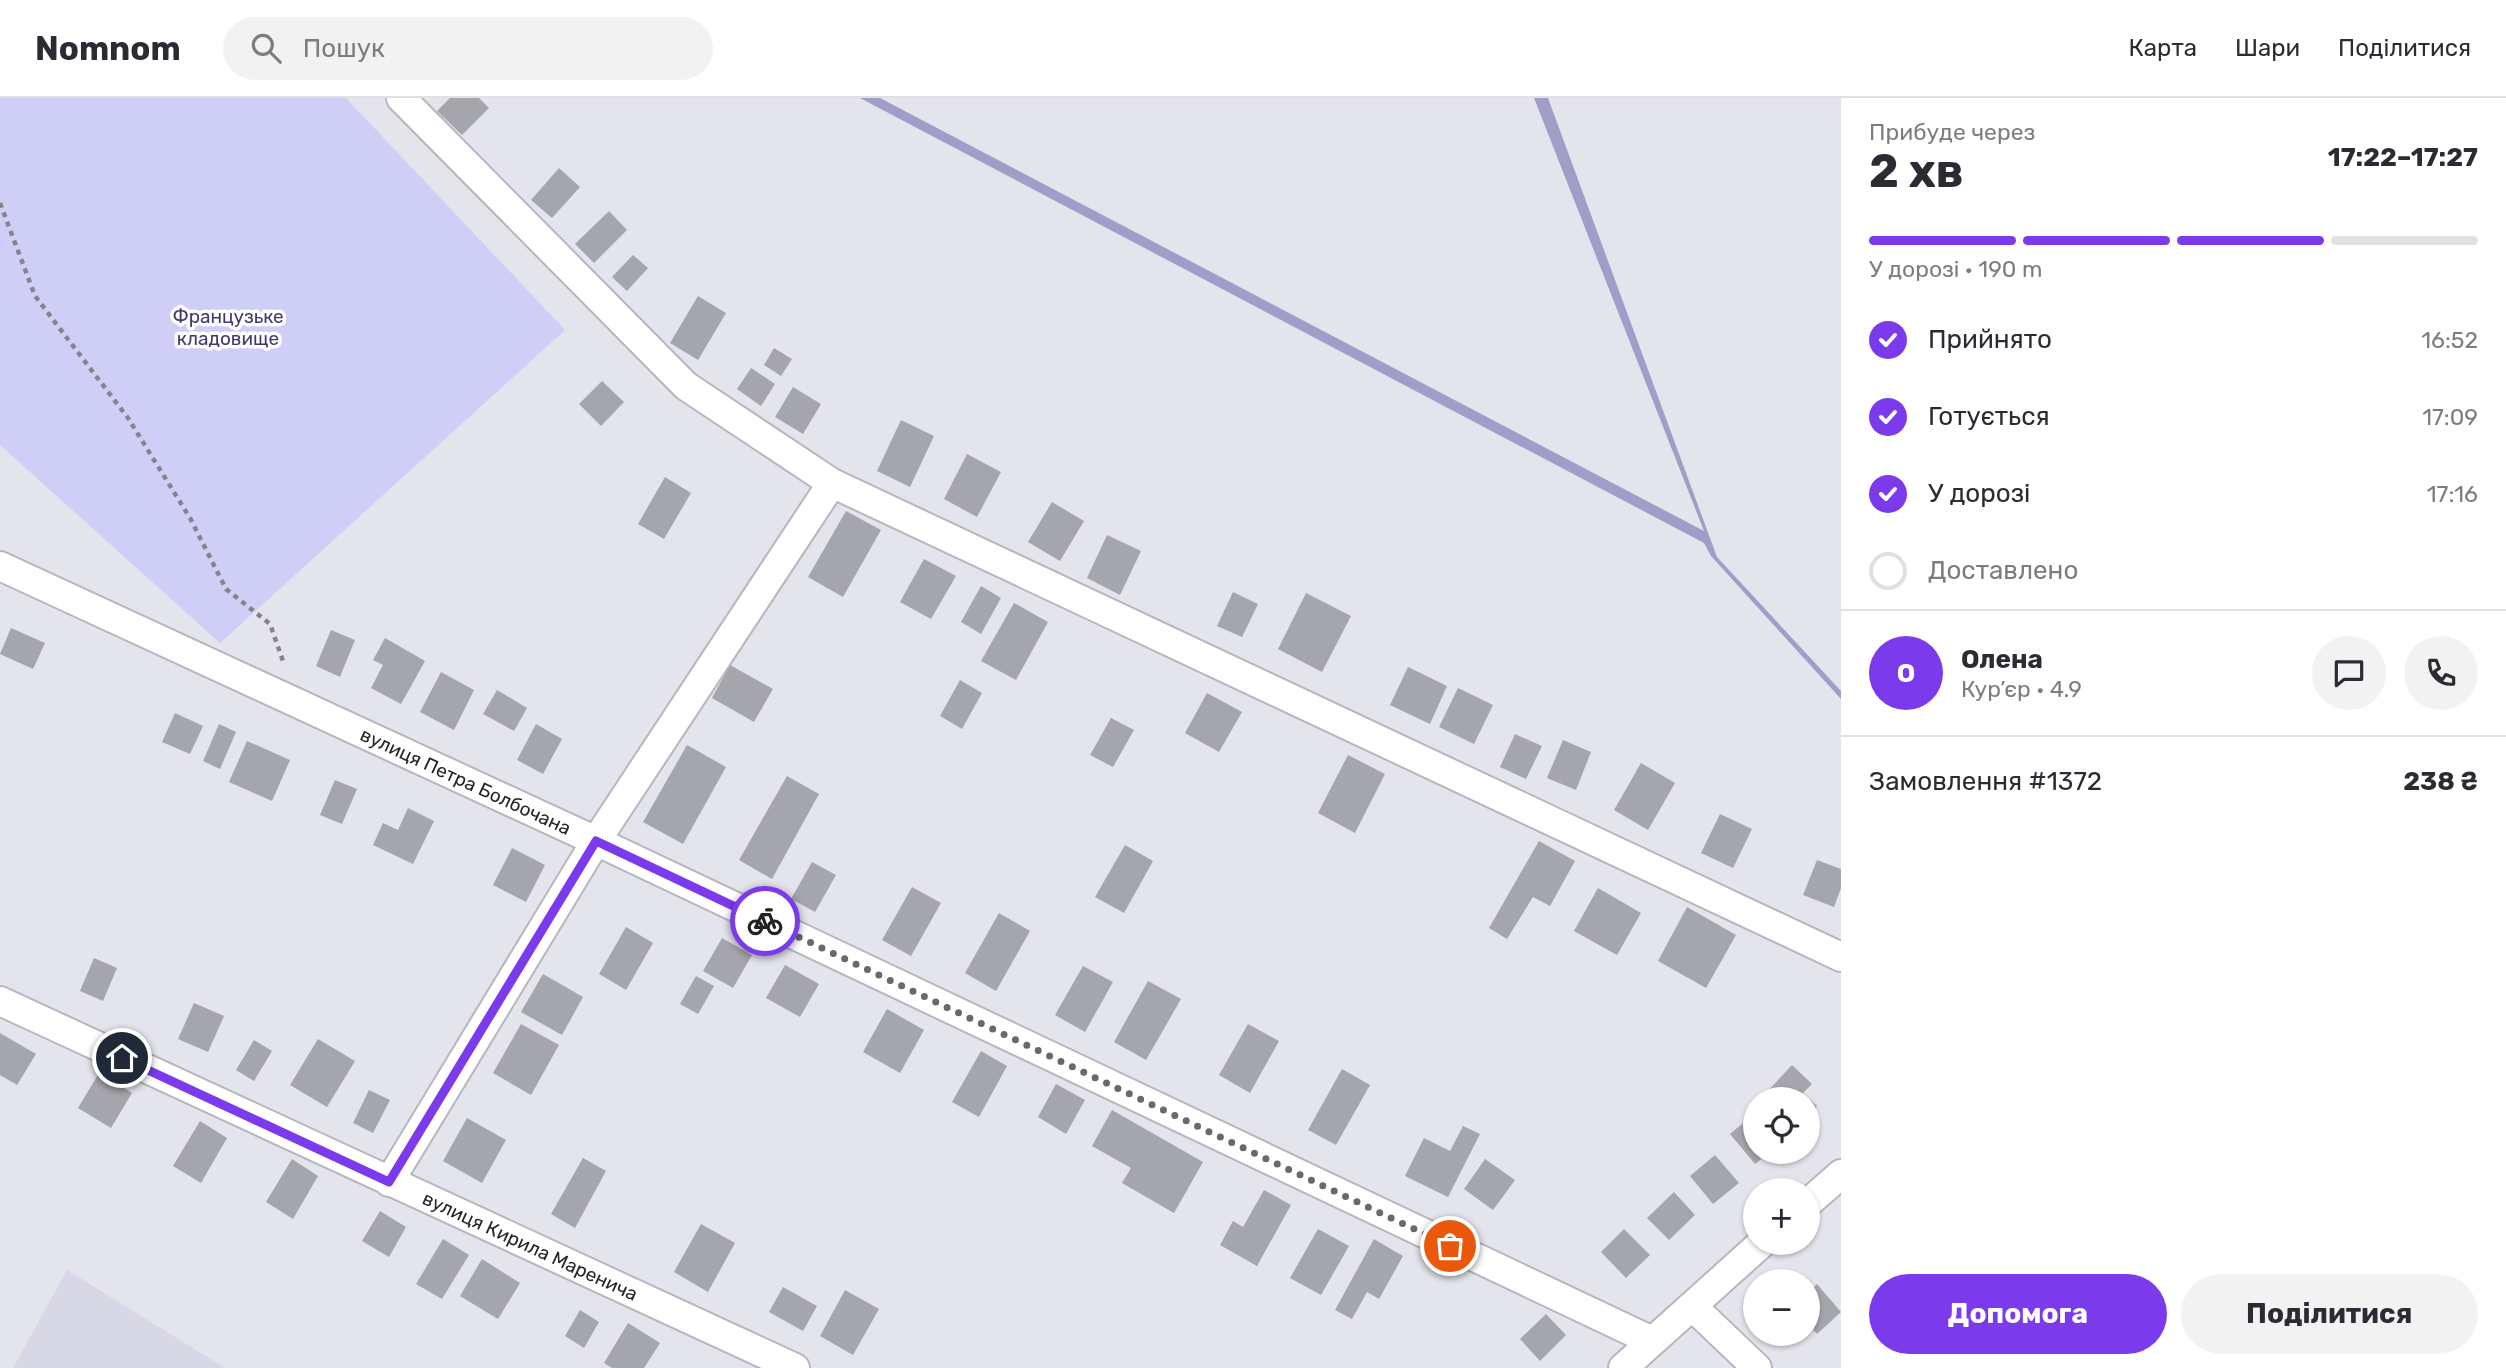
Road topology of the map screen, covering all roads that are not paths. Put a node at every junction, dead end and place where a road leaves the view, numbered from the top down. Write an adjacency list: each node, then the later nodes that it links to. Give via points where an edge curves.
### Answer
1 (401, 98): 2 (street, via 686,386)
2 (832, 483): 4 (street); 5 (street)
3 (0, 566): 4 (street, вулиця Петра Болбочана)
4 (596, 841): 8 (street); 12 (street, вулиця Петра Болбочана)
5 (1841, 957)
6 (0, 1001): 8 (street, вулиця Кирила Маренича)
7 (1841, 1174): 9 (street)
8 (389, 1182): 13 (street, вулиця Кирила Маренича)
9 (1820, 1192)
10 (1749, 1255): 11 (street)
11 (1692, 1306): 12 (street); 15 (street)
12 (1651, 1341): 14 (street)
13 (795, 1368)
14 (1623, 1368)
15 (1757, 1368)

